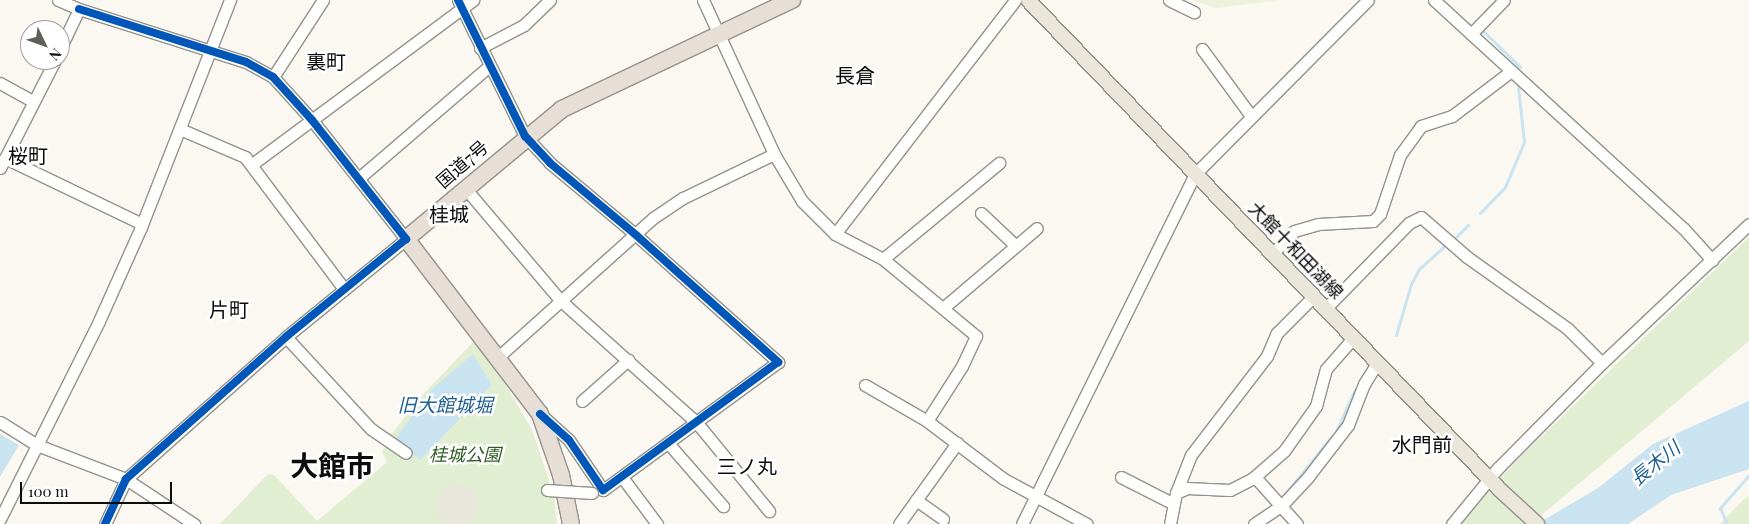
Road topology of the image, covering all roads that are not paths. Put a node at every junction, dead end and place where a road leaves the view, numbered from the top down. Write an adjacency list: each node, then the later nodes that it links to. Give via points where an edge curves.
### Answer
1 (230, 0): 22 (street)
2 (323, 0): 26 (street)
3 (473, 0): 14 (street)
4 (550, 0): 20 (street, via 524,25)
5 (703, 0): 18 (street)
6 (792, 0): 18 (highway, 国道7号)
7 (1015, 0): 44 (street)
8 (1028, 0): 37 (main road, 大館十和田湖線)
9 (1168, 0): 16 (street)
10 (1368, 0): 29 (street)
11 (1434, 0): 19 (street)
12 (1504, 0): 19 (street)
13 (64, 1): 15 (street)
14 (460, 5): 20 (street); 30 (street)
15 (79, 9): 17 (street); 22 (street)
16 (1194, 12)
17 (70, 28)
18 (719, 33): 32 (highway, 国道7号, via 592,92); 33 (street)
19 (1471, 34): 25 (street)
20 (480, 48): 23 (street)
21 (1202, 49): 29 (street)
22 (209, 50): 26 (street, via 246,62); 31 (street)
23 (488, 67): 32 (street); 38 (street)
24 (49, 70): 28 (street)
25 (1511, 71): 48 (street, via 1452,116 1421,126 1400,155 1380,214 1373,221 1318,224 1294,231); 50 (street, via 1684,229)
26 (273, 77): 30 (street)
27 (0, 83): 28 (street)
28 (33, 101): 34 (street)
29 (1251, 116): 37 (street)
30 (312, 120): 36 (street); 38 (street)
31 (180, 129): 36 (street, via 234,151); 41 (street)
32 (525, 136): 39 (highway, 国道7号); 45 (street, via 550,163)
33 (774, 154): 44 (street, via 802,201); 45 (street, via 683,198 653,218)
34 (2, 163): 41 (street)
35 (999, 163): 49 (street)
36 (251, 165): 51 (street)
37 (1194, 174): 48 (main road, 大館十和田湖線); 79 (street)
38 (359, 178): 46 (street)
39 (465, 188): 46 (highway, 国道7号); 53 (street)
40 (981, 213): 47 (street)
41 (142, 224): 70 (street)
42 (1749, 224): 50 (street)
43 (1037, 228): 47 (street)
44 (835, 234): 49 (street)
45 (636, 235): 53 (street); 67 (street, via 778,362)
46 (406, 238): 51 (street); 58 (highway)
47 (1016, 246): 54 (street)
48 (1273, 253): 52 (main road, 大館十和田湖線)
49 (883, 259): 54 (street)
50 (1712, 260): 61 (street)
51 (344, 288): 57 (street)
52 (1314, 296): 55 (main road, 大館十和田湖線); 80 (street, via 1276,333 1267,356 1191,455)
53 (560, 300): 58 (street); 59 (street)
54 (943, 308): 65 (street, via 976,336 962,366)
55 (1326, 308): 56 (main road, 大館十和田湖線); 61 (street, via 1409,223 1421,217 1468,258 1566,328)
56 (1354, 336): 60 (main road, 大館十和田湖線); 72 (street, via 1326,369 1316,406 1306,423 1284,451)
57 (286, 338): 71 (street, via 371,429); 75 (street)
58 (497, 358): 64 (highway)
59 (628, 360): 63 (street); 67 (street)
60 (1378, 362): 76 (main road, 大館十和田湖線); 82 (street, via 1364,384 1348,425)
61 (1602, 363): 76 (street)
62 (865, 385): 65 (street)
63 (582, 401)
64 (540, 414): 78 (street, via 569,440); 89 (highway, via 561,475)
65 (927, 421): 69 (street)
66 (0, 422): 70 (street)
67 (697, 423): 68 (street); 84 (street)
68 (668, 443): 73 (street); 83 (street)
69 (957, 443): 79 (street, via 1004,479); 81 (street)
70 (37, 445): 75 (street); 85 (street)
71 (406, 453)
72 (1255, 476): 80 (street, via 1230,490 1187,488); 82 (street)
73 (622, 477): 78 (street); 90 (street)
74 (1121, 477): 80 (street)
75 (126, 479): 87 (street); 88 (street)
76 (1494, 484): 97 (street); 98 (main road, 大館十和田湖線)
77 (547, 490): 78 (street, bridge)
78 (597, 492)
79 (1036, 497): 92 (street); 93 (street)
80 (1174, 498): 94 (street)
81 (916, 500): 86 (street); 91 (street)
82 (1282, 505): 95 (street); 96 (street)
83 (723, 506)
84 (769, 511)
85 (0, 519)
86 (943, 519)
87 (105, 524)
88 (194, 524)
89 (571, 524)
90 (657, 524)
91 (899, 524)
92 (1022, 524)
93 (1087, 524)
94 (1170, 524)
95 (1254, 524)
96 (1297, 524)
97 (1452, 524)
98 (1537, 524)

